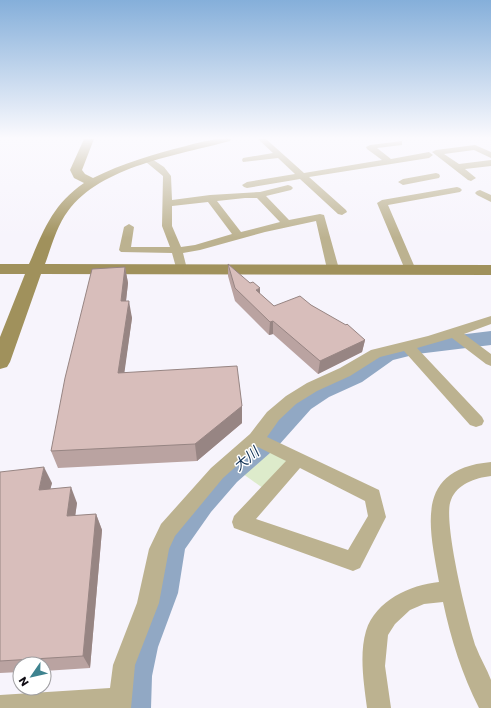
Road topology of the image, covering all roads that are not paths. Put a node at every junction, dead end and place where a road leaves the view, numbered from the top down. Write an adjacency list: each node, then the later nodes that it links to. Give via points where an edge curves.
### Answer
1 (76, 172): 10 (street, via 82,178)
2 (115, 172): 10 (street)
3 (164, 172): 19 (street, via 167,176)
4 (299, 172): 7 (street)
5 (320, 172): 7 (street)
6 (463, 172): 9 (street)
7 (302, 175): 12 (street); 20 (street)
8 (436, 176): 11 (street)
9 (471, 178)
10 (94, 182): 25 (street, via 63,208)
11 (403, 182)
12 (247, 185)
13 (288, 188): 16 (street)
14 (457, 190): 29 (street, via 382,203)
15 (480, 193): 18 (street)
16 (260, 195): 17 (street); 21 (street)
17 (210, 198): 19 (street); 23 (street)
18 (491, 199)
19 (168, 203): 24 (street, via 167,226)
20 (342, 212)
21 (287, 224): 23 (street); 28 (street, via 320,217)
22 (129, 228): 24 (street, via 125,250)
23 (239, 236): 24 (street)
24 (177, 251): 27 (street)
25 (35, 268): 26 (street); 27 (street); 35 (street)
26 (0, 269)
27 (181, 269): 28 (street)
28 (333, 269): 29 (street)
29 (410, 270): 30 (street)
30 (491, 270)
31 (491, 320): 32 (street)
32 (460, 338): 33 (street); 34 (street)
33 (406, 345): 36 (street); 37 (street, via 376,353 291,400 273,416)
34 (491, 361)
35 (0, 362)
36 (476, 421)
37 (257, 439): 38 (street); 41 (street, via 217,473 168,530 159,549 148,603 124,665)
38 (298, 459): 38 (street, via 373,496 377,517 353,561 240,522)
39 (491, 469): 40 (street, via 480,469 455,481 446,490 440,503 440,525)
40 (452, 591): 42 (street, via 464,646); 44 (street, via 424,594 404,603 387,616 377,632 374,666)
41 (120, 703): 43 (street)
42 (491, 706)
43 (0, 708)
44 (380, 708)

